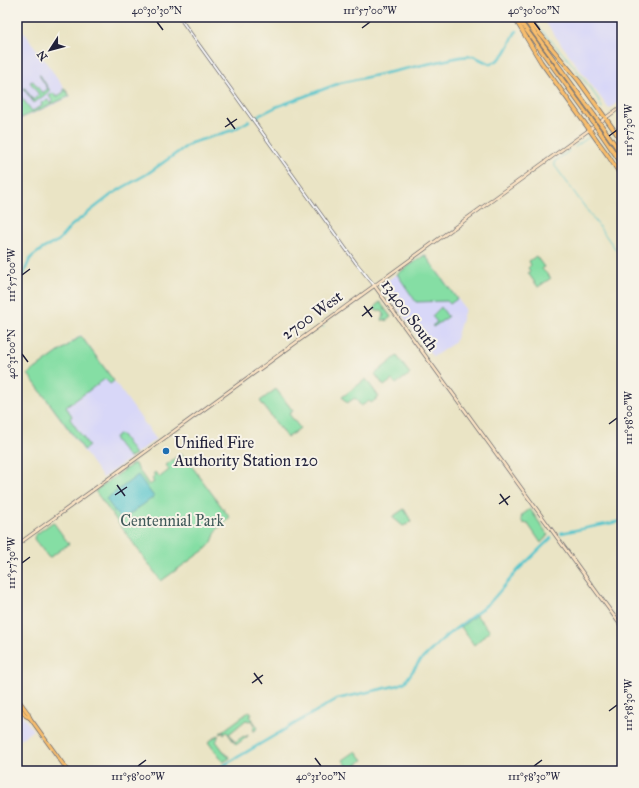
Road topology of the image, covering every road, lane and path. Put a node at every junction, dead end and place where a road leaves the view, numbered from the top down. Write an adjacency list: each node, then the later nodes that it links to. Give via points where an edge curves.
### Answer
1 (179, 17): 15 (street, 13400 South)
2 (514, 17): 9 (highway, via 541,62)
3 (517, 17): 7 (highway)
4 (523, 17): 7 (highway)
5 (526, 17): 8 (highway, via 574,74)
6 (622, 106): 8 (main road, 2700 West)
7 (592, 117): 10 (highway, bridge)
8 (606, 118): 9 (main road, 2700 West); 11 (highway)
9 (589, 129): 14 (highway); 15 (main road, 2700 West)
10 (602, 131): 12 (highway); 13 (highway)
11 (622, 141)
12 (622, 155)
13 (622, 164)
14 (622, 177)
15 (374, 285): 16 (main road, 2700 West); 17 (main road, 13400 South)
16 (17, 545)
17 (622, 627)
18 (17, 698): 20 (main road)
19 (17, 704): 20 (main road)
20 (30, 718): 22 (main road)
21 (622, 766): 23 (main road)
22 (68, 771)
23 (614, 771)

